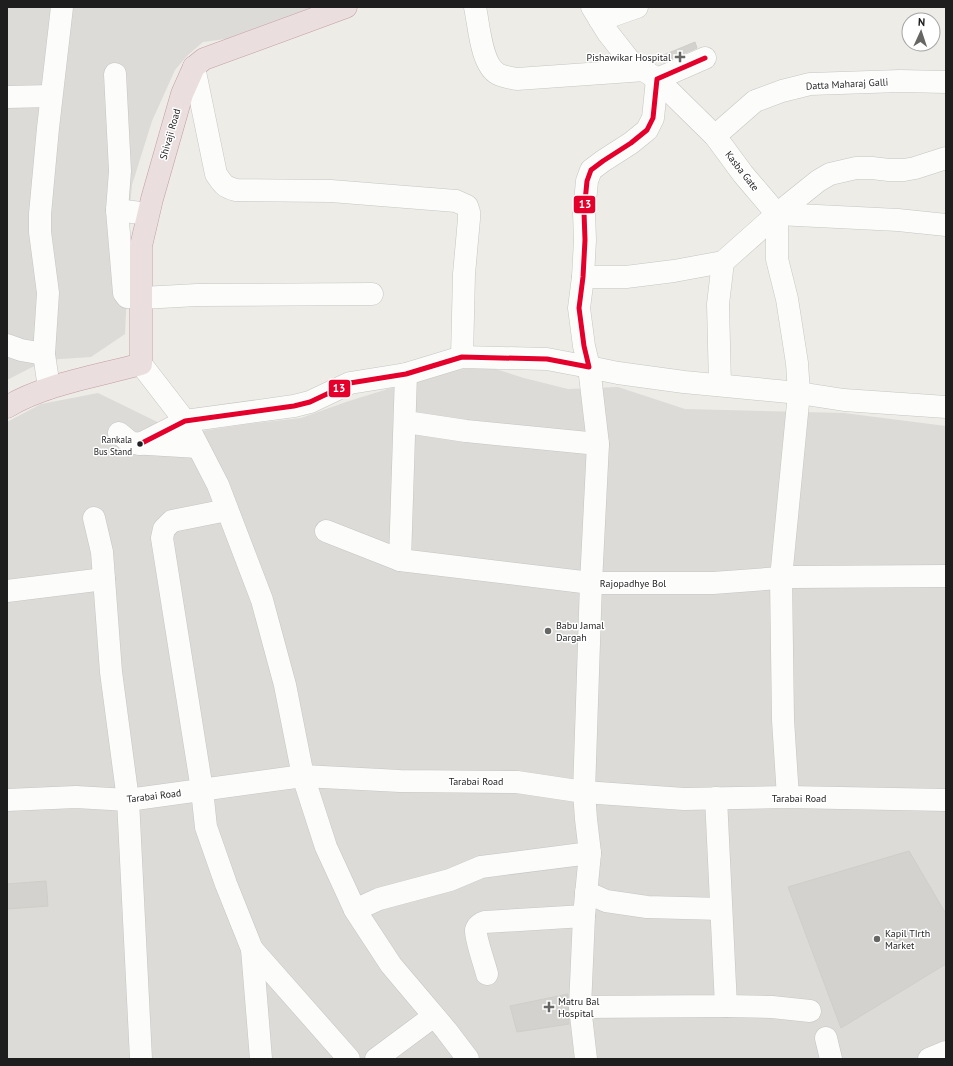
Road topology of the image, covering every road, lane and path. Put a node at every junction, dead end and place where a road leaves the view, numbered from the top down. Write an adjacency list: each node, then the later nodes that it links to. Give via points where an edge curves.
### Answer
1 (62, 7): 11 (street)
2 (346, 7): 7 (highway, via 204,59)
3 (475, 7): 9 (street, via 485,57 498,74 517,79)
4 (637, 7): 5 (street)
5 (596, 14): 9 (street, Kasba Gate, via 630,61)
6 (705, 58): 9 (street)
7 (194, 67): 16 (highway, Shivaji Road, via 182,94); 25 (street, via 216,174 224,185 236,190 331,191 446,206 456,201 467,206 469,212 464,274)
8 (115, 74): 15 (street, via 120,171)
9 (651, 74): 13 (street, Kasba Gate); 20 (street, via 653,118 647,130 591,170 587,181)
10 (946, 82): 13 (street, Datta Maharaj Galli, via 810,84 782,91 755,102)
11 (51, 96): 12 (street); 24 (street, via 40,214 48,293)
12 (7, 97)
13 (715, 136): 17 (street, Kasba Gate)
14 (946, 158): 17 (street, via 904,170 856,168 830,174)
15 (116, 210): 16 (street); 22 (street, via 124,293 127,297)
16 (148, 214): 22 (highway, Shivaji Road, via 141,246)
17 (777, 214): 18 (street); 19 (street); 31 (street, via 777,259 787,299)
18 (946, 225)
19 (723, 262): 20 (street, via 626,277); 29 (street, via 718,304)
20 (583, 277): 27 (street, via 579,308)
21 (372, 294): 22 (street, via 197,295)
22 (142, 298): 26 (highway, Shivaji Road)
23 (7, 345): 24 (street)
24 (44, 354): 30 (street)
25 (462, 357): 27 (street, via 547,359); 28 (street)
26 (141, 364): 30 (highway); 34 (street)
27 (589, 367): 29 (street); 38 (street)
28 (406, 374): 34 (street, via 350,383 310,402 294,406); 43 (street)
29 (720, 385): 31 (street)
30 (49, 388): 32 (highway)
31 (799, 393): 33 (street, via 844,400); 45 (street)
32 (7, 407)
33 (946, 407)
34 (185, 421): 37 (street); 39 (street)
35 (413, 423): 38 (street)
36 (119, 433): 37 (street, via 131,443)
37 (140, 444): 39 (street)
38 (598, 444): 47 (street)
39 (198, 447): 40 (street, via 218,485)
40 (227, 510): 49 (street, via 262,600 285,685); 50 (street, via 172,521 164,529 162,538)
41 (94, 518): 46 (street, via 102,552)
42 (326, 531): 43 (street, Rajopadhye Bol)
43 (400, 560): 47 (street, Rajopadhye Bol)
44 (946, 576): 45 (street, Rajopadhye Bol)
45 (781, 578): 47 (street, Rajopadhye Bol, via 713,583); 52 (street, via 783,720)
46 (104, 579): 48 (street); 55 (street, via 111,672)
47 (591, 582): 51 (street)
48 (7, 592)
49 (303, 776): 50 (street, Tarabai Road); 51 (street, Tarabai Road, via 400,781 517,782); 60 (street, via 326,847)
50 (202, 790): 55 (street, Tarabai Road); 62 (street, via 206,827)
51 (584, 792): 53 (street, Tarabai Road, via 684,799); 57 (street)
52 (788, 797): 53 (street, Tarabai Road); 56 (street, Tarabai Road)
53 (716, 798): 59 (street)
54 (7, 800): 55 (street, Tarabai Road, via 76,797)
55 (128, 800): 70 (street)
56 (946, 800)
57 (590, 853): 58 (street); 60 (street, via 481,867 450,880 379,899)
58 (586, 892): 59 (street, via 606,901 647,907); 61 (street)
59 (721, 909): 64 (street)
60 (355, 910): 67 (street, via 391,965)
61 (584, 916): 63 (street, via 481,923 476,935); 65 (street)
62 (252, 948): 71 (street); 72 (street)
63 (487, 974)
64 (726, 1006): 65 (street); 66 (street)
65 (580, 1008): 75 (street)
66 (810, 1011)
67 (434, 1016): 73 (street); 74 (street)
68 (826, 1038): 76 (street)
69 (946, 1052): 77 (street)
70 (141, 1059)
71 (261, 1059)
72 (349, 1059)
73 (376, 1059)
74 (468, 1059)
75 (586, 1059)
76 (831, 1059)
77 (929, 1059)

